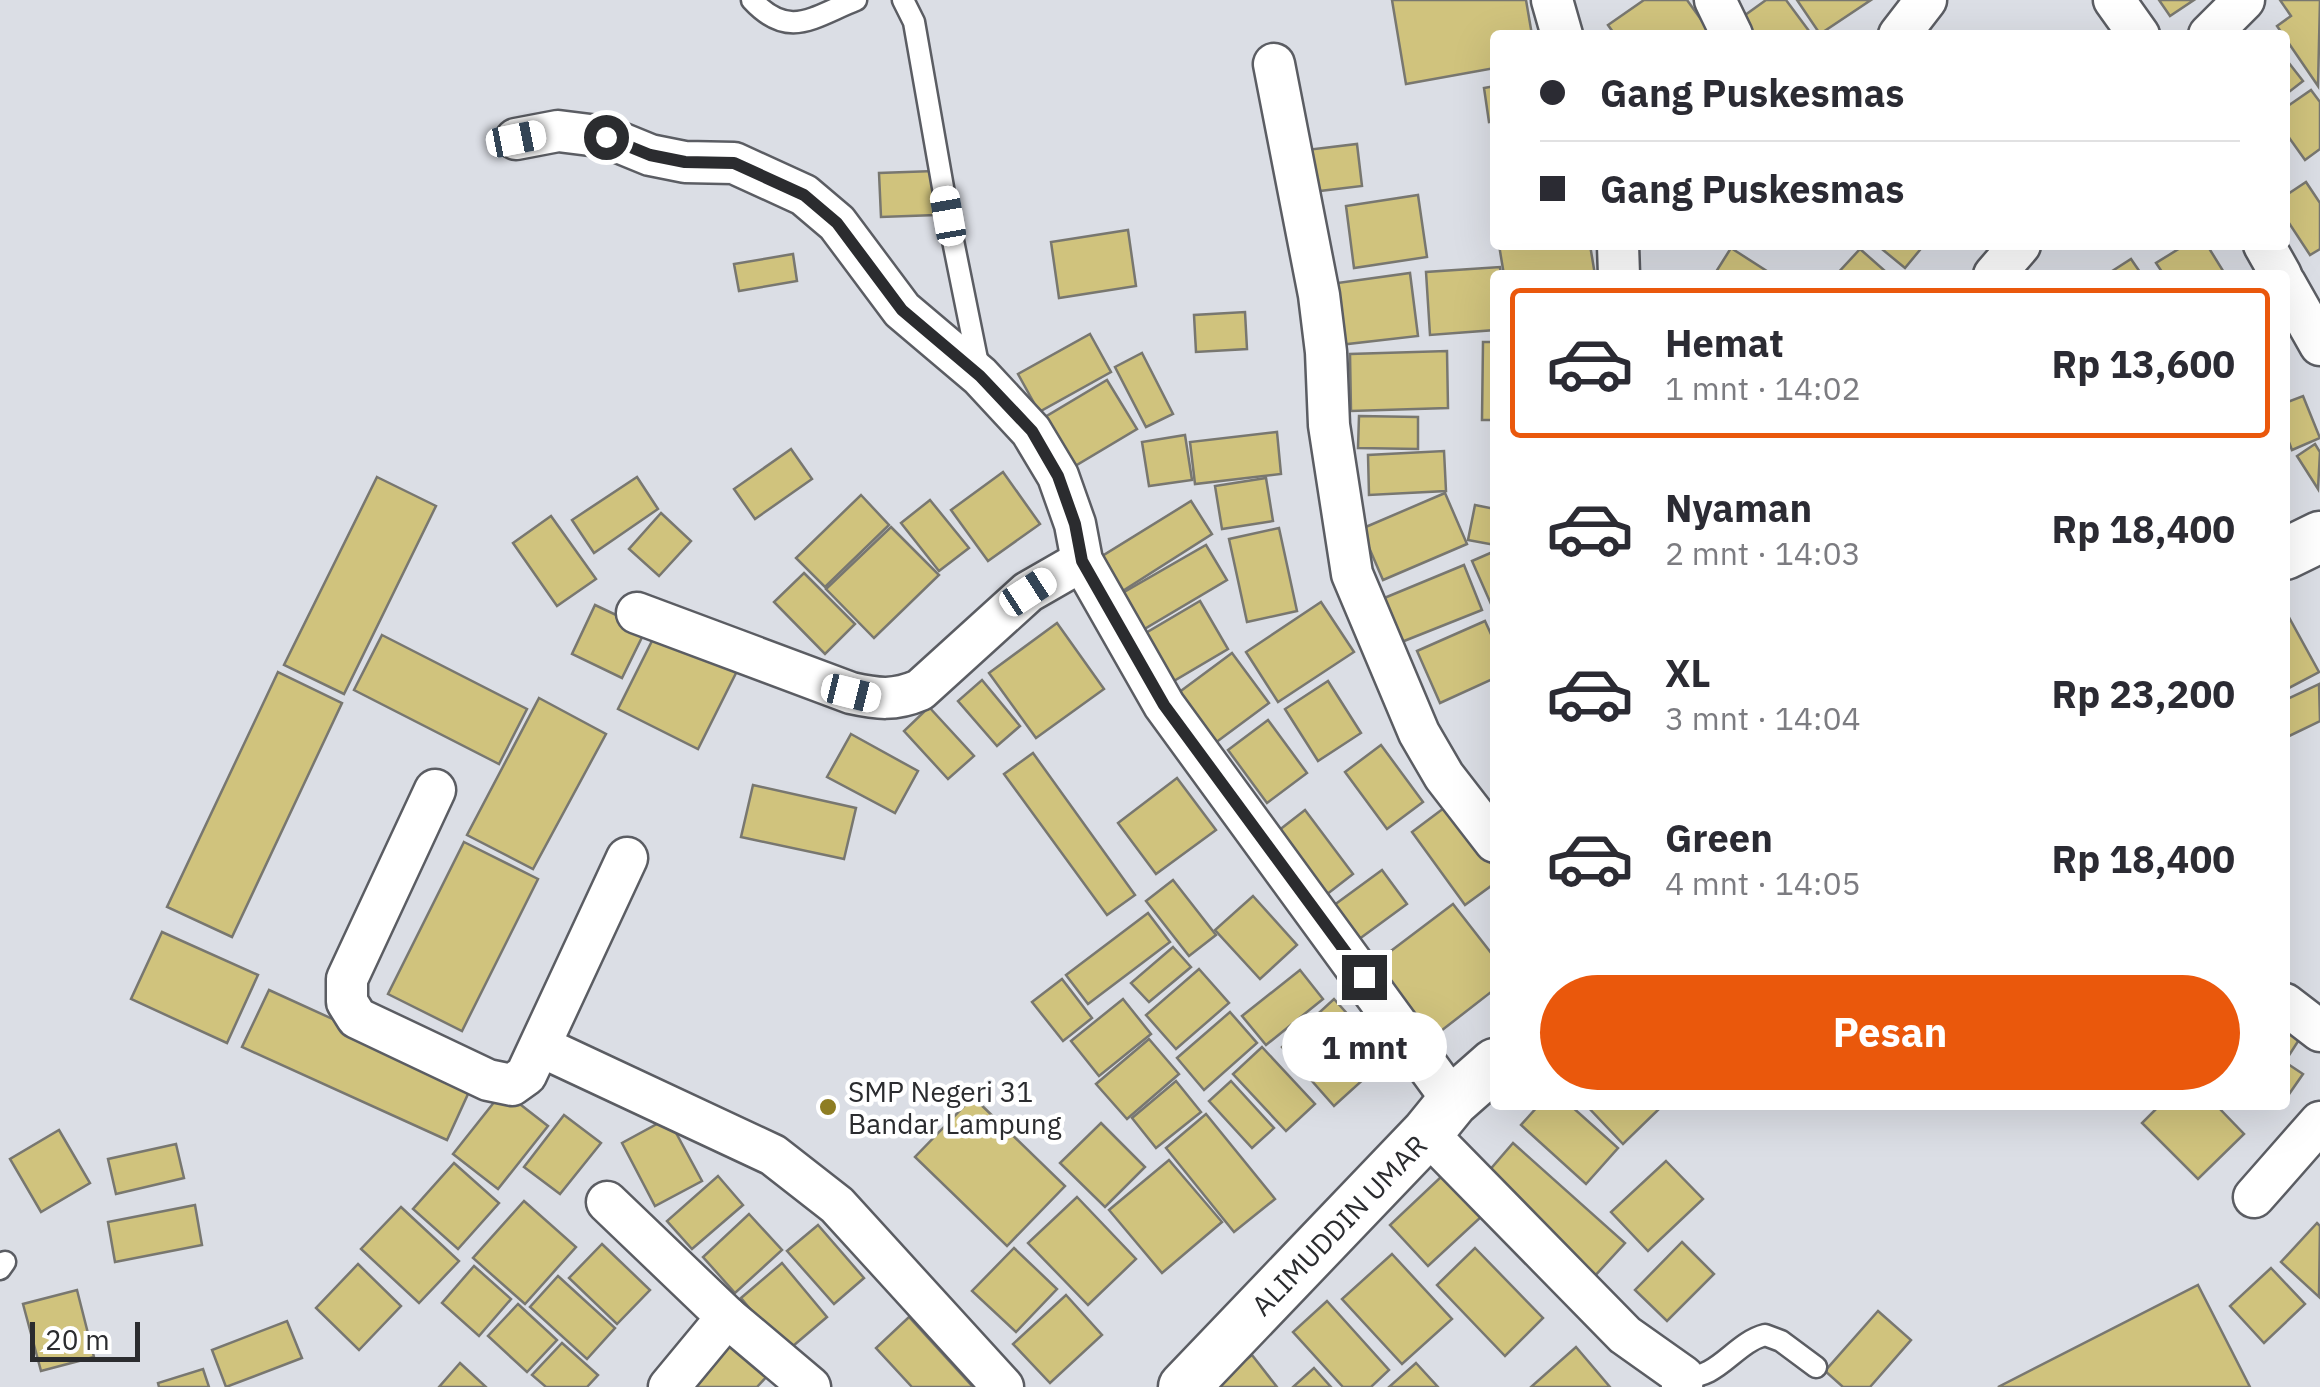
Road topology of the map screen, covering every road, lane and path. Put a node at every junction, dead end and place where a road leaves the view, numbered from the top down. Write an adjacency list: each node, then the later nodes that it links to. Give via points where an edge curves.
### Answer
1 (752, 0): 2 (lane, via 776,21 799,23)
2 (856, 0)
3 (904, 0): 20 (lane, via 914,22)
4 (1552, 0): 9 (street)
5 (1715, 0): 10 (street)
6 (1926, 0): 11 (street)
7 (2114, 0): 12 (street)
8 (2244, 0): 13 (street)
9 (1561, 30)
10 (1730, 30)
11 (1903, 30)
12 (2135, 30)
13 (2214, 30)
14 (1274, 64): 26 (street, via 1320,295 1329,425 1352,574 1418,733)
15 (516, 139): 20 (street, via 558,131 606,137 667,159 734,163 804,195 837,223 902,310)
16 (2016, 250): 17 (street)
17 (1998, 270)
18 (2290, 292): 19 (street)
19 (2320, 344)
20 (980, 376): 23 (street, via 1032,431 1058,476)
21 (2320, 538): 22 (street)
22 (2290, 552)
23 (1082, 561): 24 (street, via 1028,592 920,690 899,698 851,693); 30 (street, via 1164,705)
24 (637, 612)
25 (435, 790): 28 (street, via 346,979 347,1002 357,1018 488,1080 512,1085)
26 (1490, 836)
27 (627, 858): 28 (street)
28 (542, 1047): 39 (street, via 773,1155 838,1205)
29 (1490, 1069): 30 (street, ALIMUDDIN UMAR)
30 (1440, 1117): 36 (street, via 1625,1335); 40 (street, ALIMUDDIN UMAR)
31 (2320, 1122): 32 (street)
32 (2254, 1197)
33 (608, 1202): 34 (street)
34 (727, 1317): 37 (street); 38 (street)
35 (1816, 1367): 36 (lane, via 1764,1336)
36 (1683, 1381)
37 (669, 1387)
38 (810, 1387)
39 (1003, 1387)
40 (1184, 1387)

